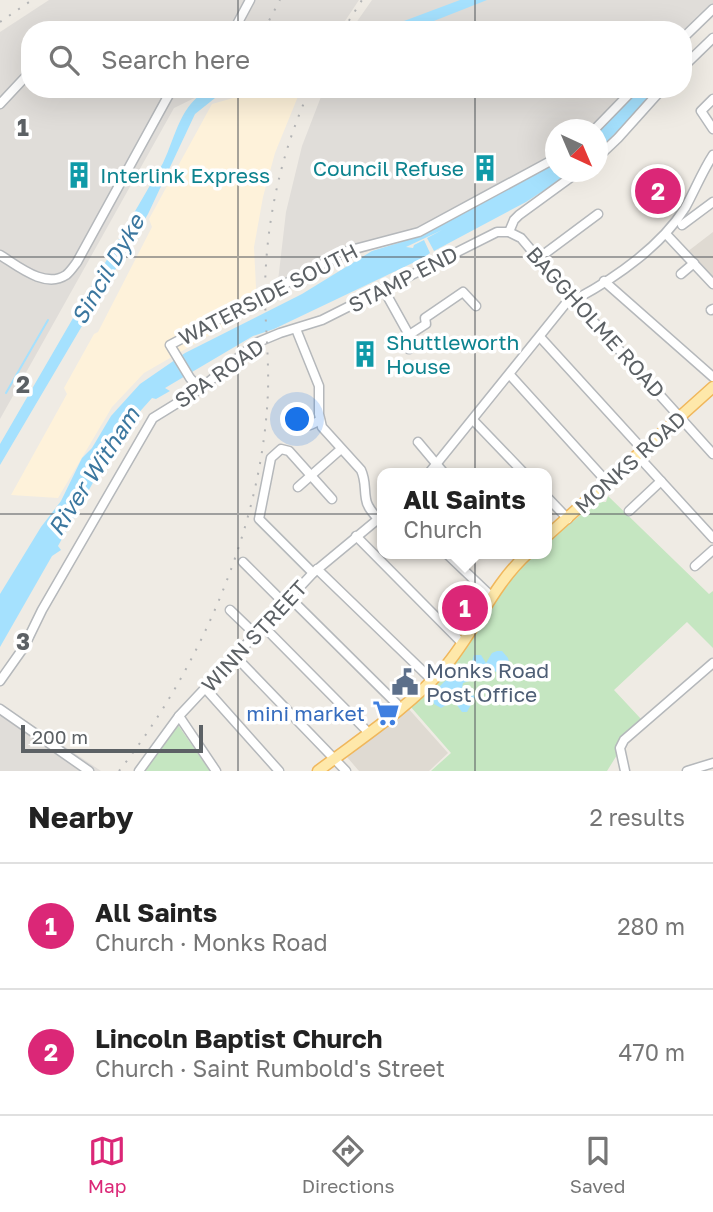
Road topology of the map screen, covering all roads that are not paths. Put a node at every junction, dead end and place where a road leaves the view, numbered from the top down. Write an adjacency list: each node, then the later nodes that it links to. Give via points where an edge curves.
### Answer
1 (250, 0): 3 (street)
2 (713, 9): 4 (street)
3 (239, 21)
4 (692, 29)
5 (713, 38): 6 (street)
6 (692, 58)
7 (21, 82): 12 (street)
8 (167, 98): 24 (street, via 78,262 66,275 40,278)
9 (625, 98): 13 (street)
10 (654, 98): 15 (street)
11 (713, 99): 14 (street, via 701,111)
12 (0, 104)
13 (605, 119)
14 (713, 129)
15 (608, 147)
16 (713, 155): 21 (street)
17 (545, 163): 40 (street, WATERSIDE SOUTH, via 419,232 347,251 170,345)
18 (564, 182): 22 (street, via 519,215)
19 (713, 202): 21 (street)
20 (598, 214): 25 (street)
21 (678, 223): 23 (street)
22 (509, 232): 25 (street, BAGGHOLME ROAD); 30 (street, STAMP END, via 486,236)
23 (666, 234): 26 (street); 28 (street)
24 (0, 256)
25 (539, 258): 31 (street, BAGGHOLME ROAD)
26 (694, 263): 27 (street); 29 (street)
27 (681, 274)
28 (604, 281): 31 (street); 38 (street)
29 (713, 284)
30 (384, 290): 33 (street, STAMP END); 34 (street)
31 (574, 297): 35 (street); 42 (street, BAGGHOLME ROAD)
32 (477, 306): 34 (street, via 463,292 425,318 426,324)
33 (296, 329): 40 (street, SPA ROAD, via 256,343); 43 (street, via 319,386)
34 (410, 335): 36 (street)
35 (540, 337): 37 (street); 47 (street)
36 (409, 349)
37 (510, 375): 44 (street); 55 (street)
38 (713, 377)
39 (713, 387): 42 (main road, MONKS ROAD)
40 (200, 389): 83 (street, SPA ROAD, via 149,421 24,647)
41 (298, 409): 43 (street, via 297,422 302,426)
42 (680, 417): 47 (main road, MONKS ROAD); 48 (street, BAGGHOLME ROAD)
43 (320, 420): 46 (street)
44 (473, 420): 49 (street); 52 (street)
45 (418, 442): 49 (street)
46 (341, 449): 53 (street); 60 (street, via 361,470 365,498)
47 (641, 454): 54 (street); 55 (main road, MONKS ROAD)
48 (713, 454)
49 (436, 465): 50 (street); 51 (street)
50 (433, 468)
51 (439, 468)
52 (519, 468)
53 (312, 475): 56 (street); 57 (street); 73 (street, via 289,451 281,449 271,458 259,519)
54 (661, 481): 59 (street); 65 (street)
55 (608, 483): 62 (main road, MONKS ROAD)
56 (298, 487)
57 (332, 499)
58 (552, 502): 62 (street)
59 (629, 511)
60 (377, 514)
61 (377, 519): 64 (street, WINN STREET)
62 (568, 519): 63 (main road, MONKS ROAD)
63 (552, 532)
64 (356, 536): 67 (street); 73 (street, WINN STREET)
65 (713, 538)
66 (713, 550): 72 (street)
67 (377, 557)
68 (379, 559): 79 (street)
69 (452, 559): 74 (street)
70 (521, 559): 74 (main road)
71 (243, 562): 75 (street)
72 (695, 566)
73 (315, 571): 75 (street, WINN STREET); 82 (street)
74 (492, 597): 79 (main road)
75 (287, 601): 77 (street, WINN STREET); 85 (street)
76 (230, 610): 78 (street)
77 (263, 626): 78 (street, WINN STREET); 88 (street)
78 (256, 634): 80 (street, WINN STREET)
79 (462, 643): 82 (main road)
80 (234, 656): 84 (street, WINN STREET); 89 (street)
81 (713, 663): 97 (street, via 624,740 620,748)
82 (432, 680): 85 (main road)
83 (0, 681)
84 (205, 688): 87 (street, WINN STREET); 94 (street)
85 (400, 707): 88 (main road)
86 (0, 709): 91 (street)
87 (179, 716): 92 (street, WINN STREET); 93 (street)
88 (368, 732): 89 (main road)
89 (335, 758): 95 (main road); 96 (street)
90 (713, 763): 98 (street)
91 (89, 771)
92 (139, 771)
93 (216, 771)
94 (279, 771)
95 (318, 771)
96 (346, 771)
97 (625, 771)
98 (687, 771)

